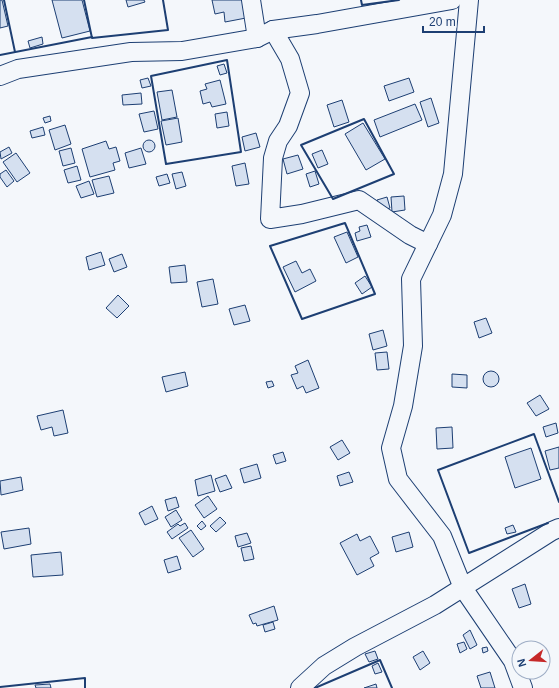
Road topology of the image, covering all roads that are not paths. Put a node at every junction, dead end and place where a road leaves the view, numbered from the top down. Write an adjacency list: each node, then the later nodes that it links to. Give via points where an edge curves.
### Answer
1 (251, 0): 5 (street)
2 (452, 0): 4 (street)
3 (469, 0): 7 (street, via 453,174 442,215)
4 (273, 30): 5 (street); 7 (street, via 290,59 300,93 288,126 278,140 273,158 270,220 358,200)
5 (257, 38): 6 (street, via 182,51 131,52 18,69)
6 (0, 76)
7 (428, 244): 9 (street, via 411,279 413,346 403,406 391,448 398,479 442,536)
8 (559, 528): 9 (street)
9 (463, 588): 10 (street, via 324,666); 11 (street, via 513,661)
10 (300, 688)
11 (523, 688)

